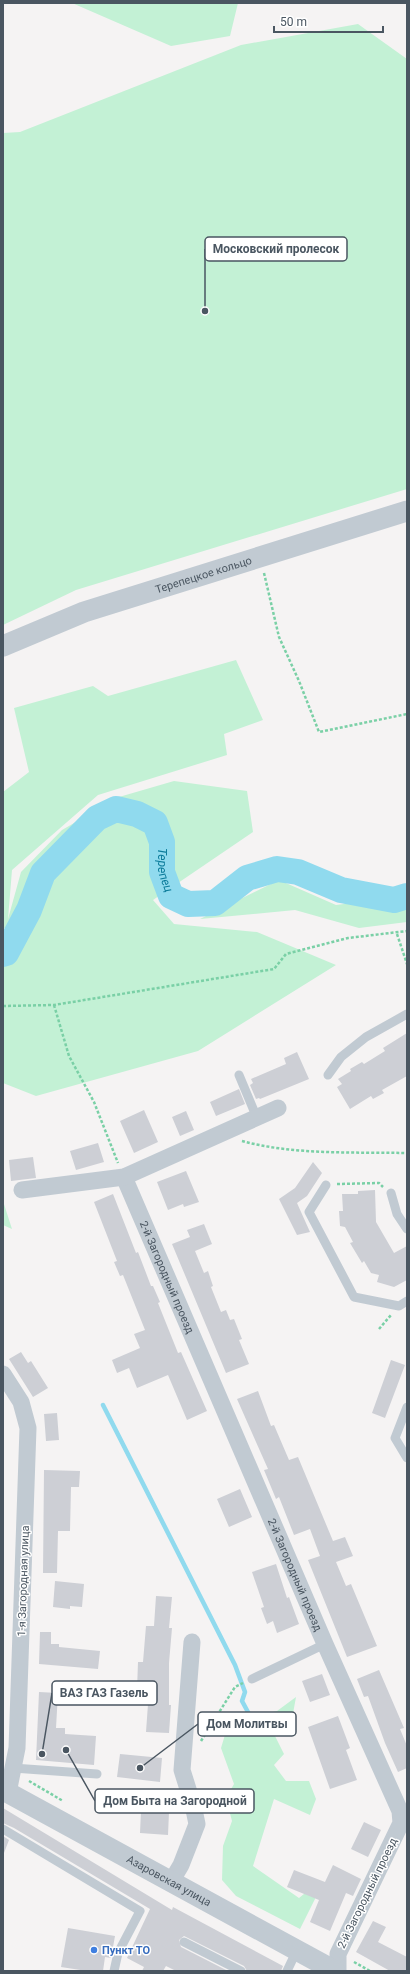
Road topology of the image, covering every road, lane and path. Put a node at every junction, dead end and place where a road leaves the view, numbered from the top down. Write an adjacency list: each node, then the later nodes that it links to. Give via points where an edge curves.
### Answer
1 (407, 511): 2 (street, Терепецкое кольцо)
2 (260, 557): 3 (street, Терепецкое кольцо, via 84,612); 4 (path, via 279,637 319,732)
3 (3, 646)
4 (407, 714)
5 (407, 931): 6 (path)
6 (397, 934): 7 (path); 8 (path, via 348,938 286,954 274,969)
7 (407, 964)
8 (54, 1005): 9 (path); 17 (path, via 68,1056 94,1102)
9 (3, 1006)
10 (407, 1014): 12 (lane, via 366,1037 341,1057)
11 (239, 1075): 14 (lane)
12 (328, 1075)
13 (278, 1108): 14 (street)
14 (257, 1118): 15 (street)
15 (224, 1133): 16 (path, via 260,1146); 17 (street)
16 (407, 1153)
17 (124, 1177): 19 (street); 27 (street, 2-й Загородный проезд)
18 (326, 1184): 20 (path, via 379,1184); 22 (lane, via 309,1212 354,1298 398,1306)
19 (22, 1190)
20 (391, 1193): 21 (lane, via 397,1214)
21 (407, 1229)
22 (407, 1301)
23 (3, 1374): 31 (street, 1-я Загородная улица, via 20,1402 28,1428 17,1748)
24 (407, 1407): 25 (lane, via 395,1438)
25 (407, 1458)
26 (192, 1642): 36 (street, via 182,1770 197,1824 181,1865)
27 (325, 1644): 28 (lane); 34 (street, 2-й Загородный проезд)
28 (252, 1679)
29 (235, 1687): 30 (path)
30 (198, 1745)
31 (13, 1768): 32 (lane); 33 (street, 1-я Загородная улица)
32 (97, 1774)
33 (5, 1791): 36 (street, Азаровская улица)
34 (404, 1809): 39 (street, 2-й Загородный проезд, via 401,1823)
35 (3, 1829): 40 (lane, via 140,1911 118,1953)
36 (171, 1882): 38 (street, Азаровская улица)
37 (184, 1942): 41 (lane)
38 (297, 1950): 39 (street, Азаровская улица); 42 (lane)
39 (330, 1970)
40 (114, 1971)
41 (241, 1971)
42 (287, 1971)

